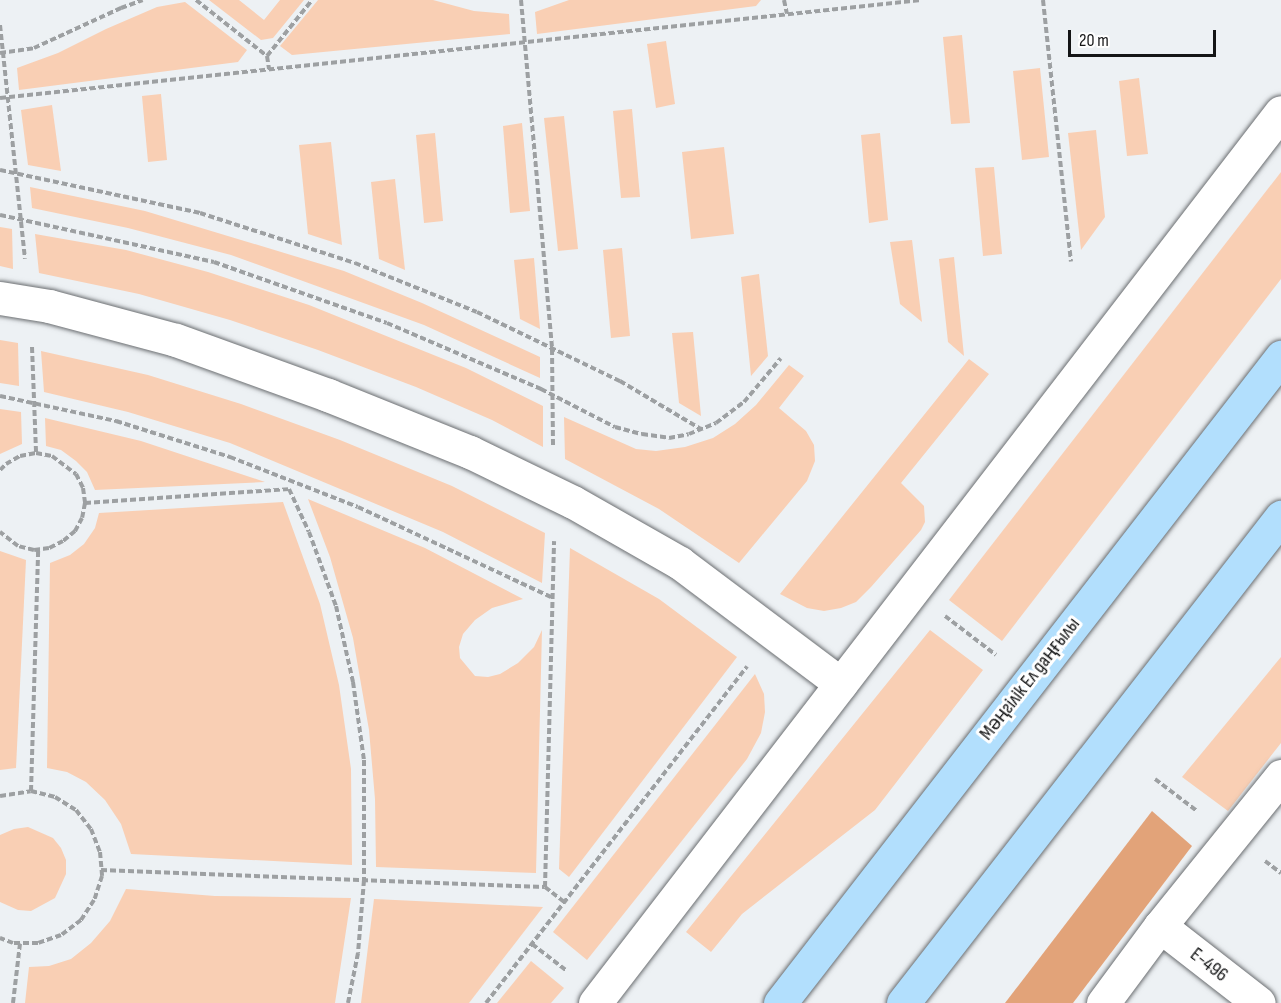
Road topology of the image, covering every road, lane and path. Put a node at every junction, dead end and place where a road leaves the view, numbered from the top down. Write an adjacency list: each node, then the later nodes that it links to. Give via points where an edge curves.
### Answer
1 (143, 0): 11 (path, via 34,48)
2 (196, 0): 12 (path)
3 (312, 0): 12 (path)
4 (521, 0): 10 (path)
5 (784, 0): 8 (path)
6 (921, 0): 8 (path)
7 (1043, 0): 22 (path)
8 (787, 14): 10 (path)
9 (0, 25): 11 (path)
10 (525, 42): 13 (path); 25 (path)
11 (2, 53): 14 (path)
12 (267, 56): 13 (path)
13 (269, 69): 14 (path)
14 (8, 97): 15 (path); 18 (path)
15 (0, 98)
16 (1281, 112): 46 (street)
17 (0, 170): 18 (path)
18 (16, 173): 20 (path); 25 (path, via 200,213 355,263 477,312)
19 (0, 215): 20 (path)
20 (21, 220): 21 (path); 28 (path, via 214,262 387,323)
21 (25, 261)
22 (1071, 262)
23 (0, 297): 46 (street, via 176,340 470,452 573,502 680,563)
24 (32, 343): 30 (path)
25 (552, 349): 28 (path); 31 (path, via 620,381)
26 (1281, 357): 67 (main road, Мәңгілік Ел даңғылы)
27 (781, 358): 31 (path, via 744,402)
28 (553, 394): 31 (path, via 615,427 642,434 669,438); 32 (path)
29 (0, 396): 30 (path)
30 (34, 403): 33 (path); 35 (path, via 116,421)
31 (701, 429)
32 (554, 452)
33 (36, 453): 34 (path, via 20,456); 37 (path, via 52,456 76,474)
34 (0, 471)
35 (292, 482): 36 (path); 42 (path, via 358,507)
36 (289, 489): 37 (path); 55 (path, via 336,606 353,682 364,760)
37 (85, 503): 41 (path, via 75,531 63,542)
38 (1281, 517): 68 (main road)
39 (0, 532): 41 (path, via 18,546)
40 (554, 534): 42 (path)
41 (38, 549): 49 (path)
42 (553, 598): 56 (path)
43 (940, 612): 44 (path)
44 (996, 655)
45 (749, 663): 57 (path)
46 (841, 684): 66 (street)
47 (1281, 776): 58 (street)
48 (1155, 779): 51 (path)
49 (31, 791): 50 (path); 53 (path, via 55,797 76,810 91,829 100,852)
50 (0, 796)
51 (1200, 813)
52 (1260, 857): 54 (path)
53 (101, 870): 55 (path); 60 (path, via 94,900 81,921 61,935 38,943)
54 (1281, 873)
55 (364, 880): 56 (path); 64 (path, via 358,953)
56 (545, 887): 57 (path)
57 (564, 902): 61 (path)
58 (1160, 926): 69 (street); 70 (street, E-496)
59 (0, 938): 60 (path)
60 (20, 943): 63 (path)
61 (532, 944): 62 (path); 65 (path)
62 (573, 976)
63 (13, 1003)
64 (348, 1003)
65 (486, 1003)
66 (595, 1003)
67 (780, 1003)
68 (903, 1003)
69 (1103, 1003)
70 (1258, 1003)

